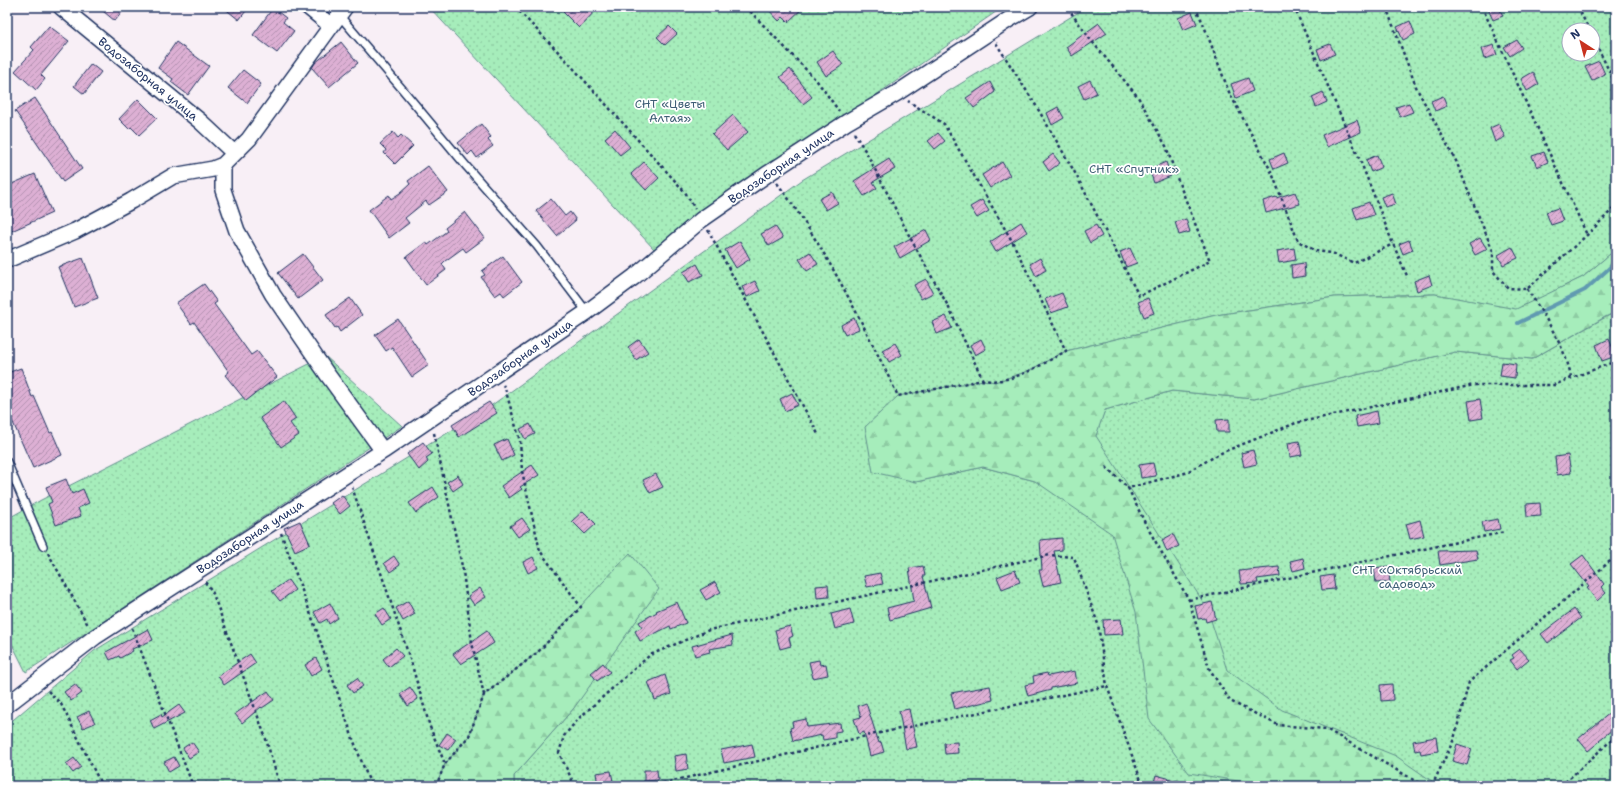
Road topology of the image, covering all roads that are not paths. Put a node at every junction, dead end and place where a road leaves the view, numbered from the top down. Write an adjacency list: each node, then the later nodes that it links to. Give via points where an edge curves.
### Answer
1 (61, 7): 5 (street, Водозаборная улица, via 201,122)
2 (308, 7): 4 (street)
3 (1030, 7): 8 (street, Водозаборная улица, via 769,172 701,220 634,277)
4 (338, 16): 5 (street, via 249,139); 8 (lane, via 537,246)
5 (234, 153): 6 (street)
6 (223, 166): 7 (street, via 173,176 75,231); 9 (street, via 223,190 244,244 273,295)
7 (7, 260)
8 (586, 312): 9 (street, Водозаборная улица)
9 (383, 451): 12 (street, Водозаборная улица, via 95,637)
10 (7, 462): 11 (lane)
11 (43, 546)
12 (7, 705)

